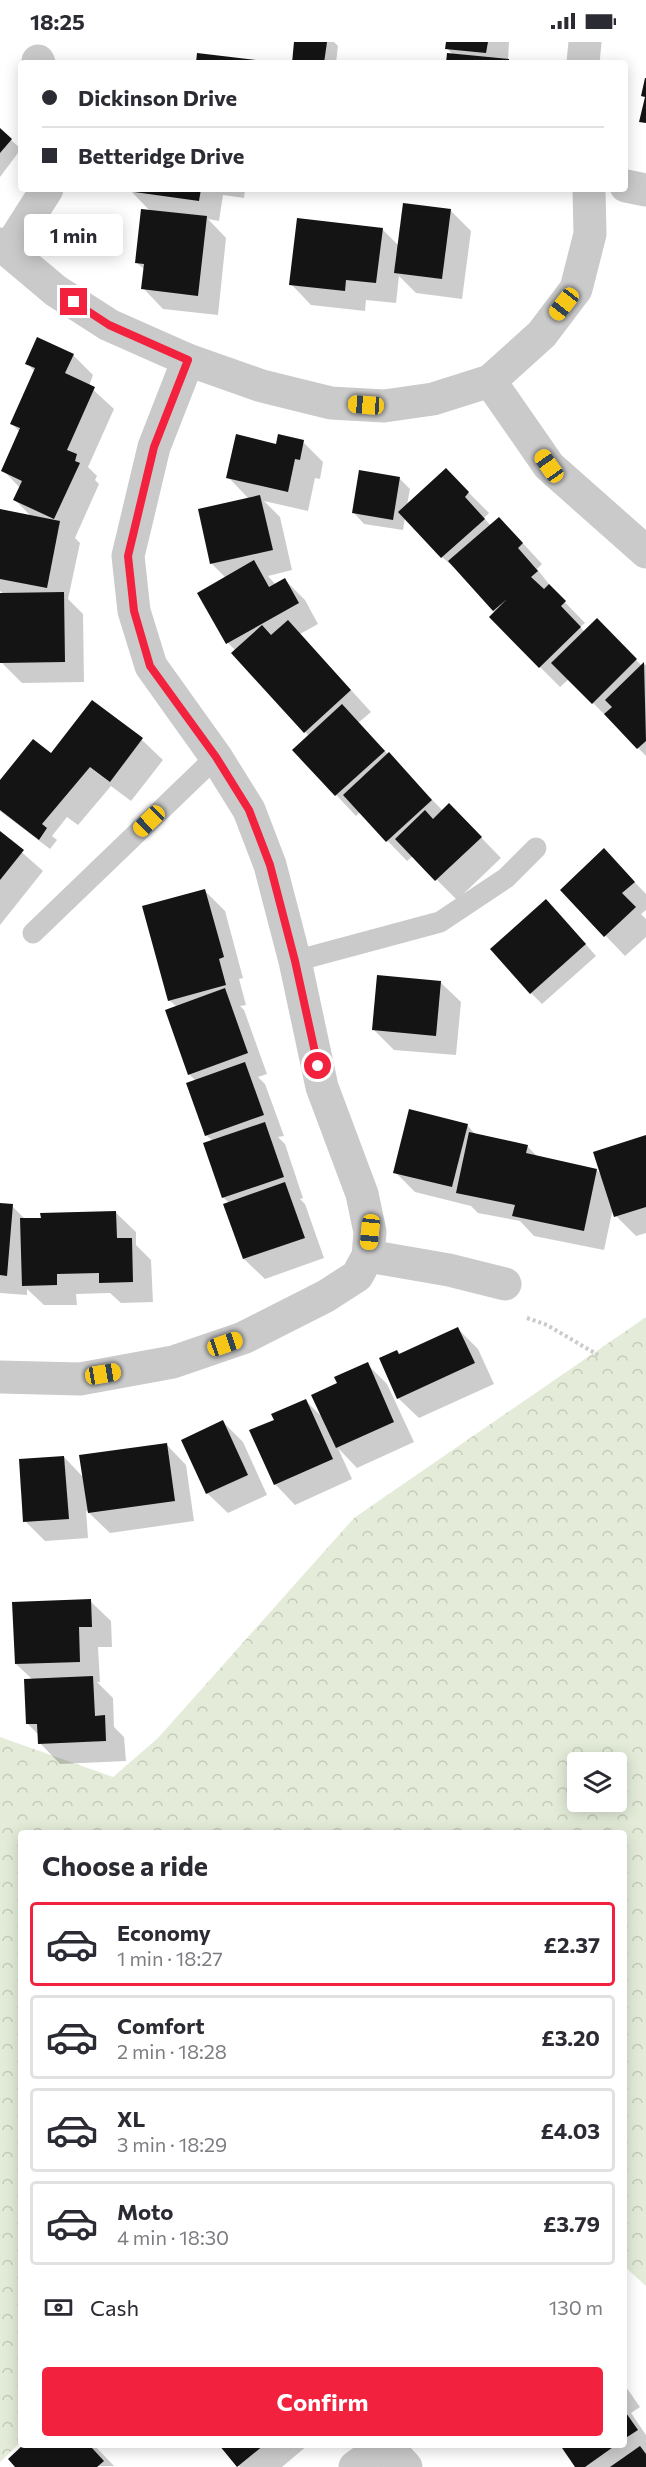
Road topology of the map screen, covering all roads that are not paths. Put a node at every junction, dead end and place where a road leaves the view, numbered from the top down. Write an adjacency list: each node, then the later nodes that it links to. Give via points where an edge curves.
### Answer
1 (585, 42): 2 (street)
2 (583, 60)
3 (628, 186): 4 (street)
4 (646, 190)
5 (45, 192): 7 (street)
6 (589, 192): 9 (street, via 590,234 576,290 542,334)
7 (4, 247): 8 (street, via 56,291 109,325)
8 (188, 360): 9 (street, via 262,386 331,402 384,406 433,399); 11 (street, via 154,447 128,556 134,611 150,666)
9 (490, 381): 10 (street, via 549,466)
10 (646, 552)
11 (216, 757): 13 (lane); 14 (street, via 249,810 270,865)
12 (536, 848): 14 (lane, via 506,878 440,922)
13 (33, 933)
14 (295, 961): 15 (street, via 322,1087 362,1194 370,1232)
15 (368, 1256): 16 (street); 17 (street, via 357,1276 326,1296 243,1338 173,1362 80,1378)
16 (505, 1284)
17 (0, 1377)
18 (382, 2448): 20 (street)
19 (389, 2448): 21 (street)
20 (355, 2467)
21 (406, 2467)

